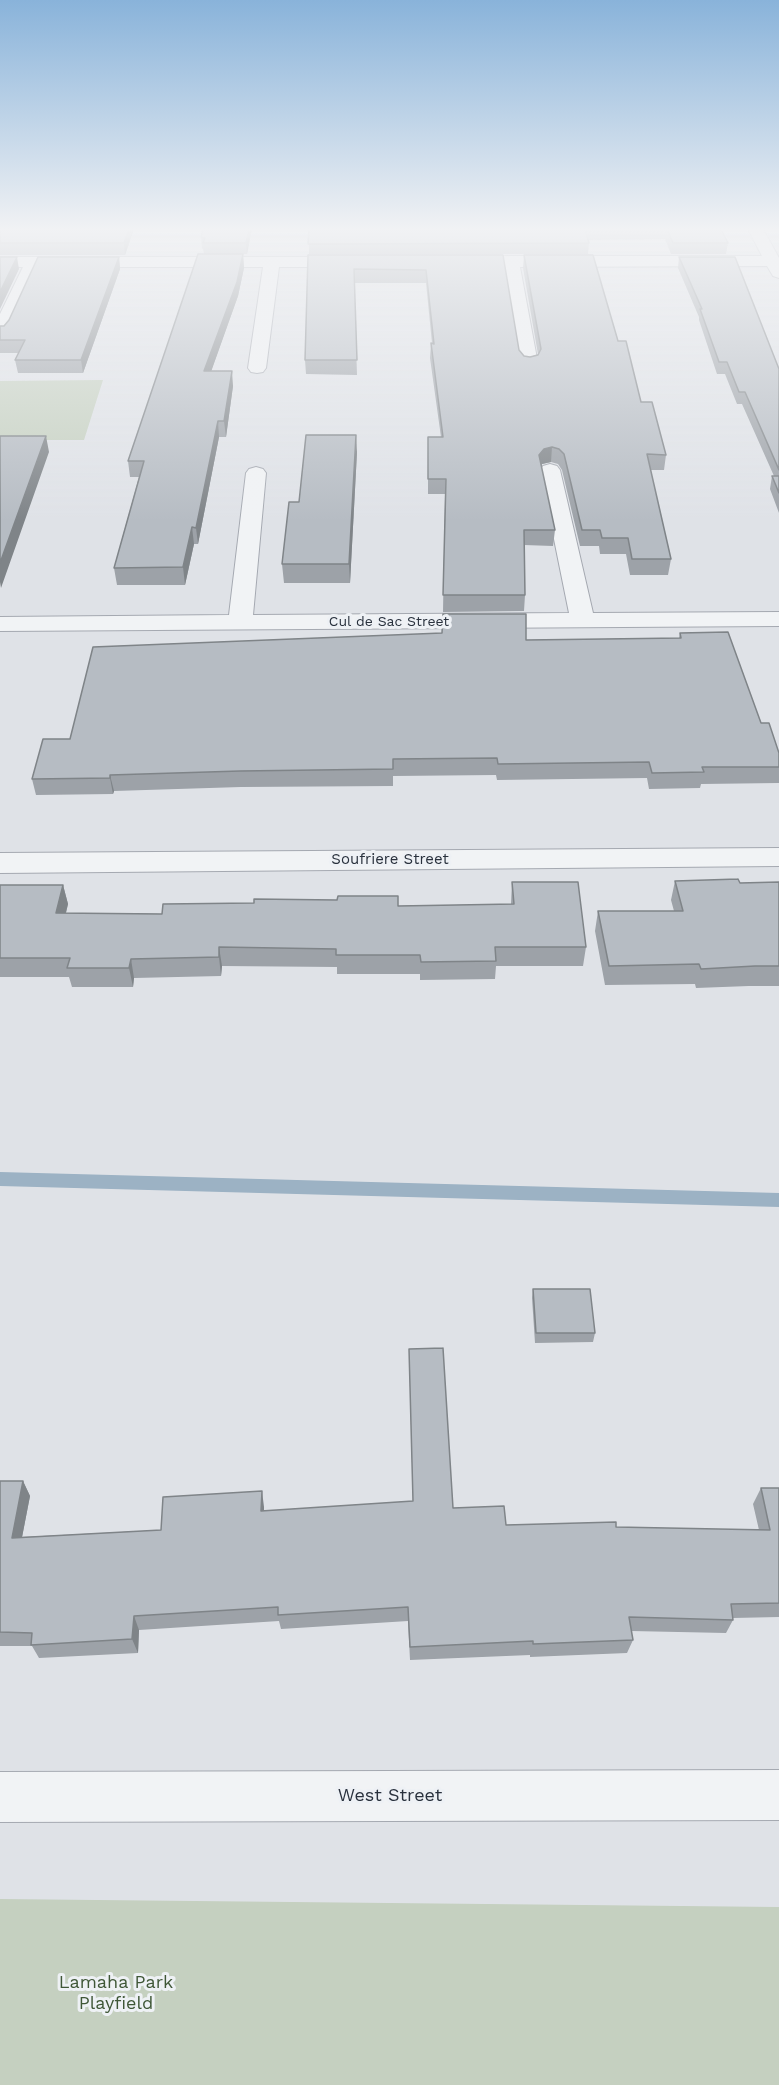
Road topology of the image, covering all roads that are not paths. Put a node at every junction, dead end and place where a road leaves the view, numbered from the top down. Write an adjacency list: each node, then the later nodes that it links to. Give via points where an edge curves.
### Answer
1 (263, 326): 4 (street)
2 (523, 326): 3 (street)
3 (529, 364)
4 (257, 369)
5 (550, 470): 8 (street)
6 (256, 473): 9 (street)
7 (779, 619): 8 (street, Cul de Sac Street)
8 (583, 621): 9 (street, Cul de Sac Street)
9 (240, 622): 10 (street, Cul de Sac Street)
10 (0, 624)
11 (779, 857): 12 (street, Soufriere Street)
12 (0, 863)
13 (779, 1795): 14 (street, West Street)
14 (0, 1797)

